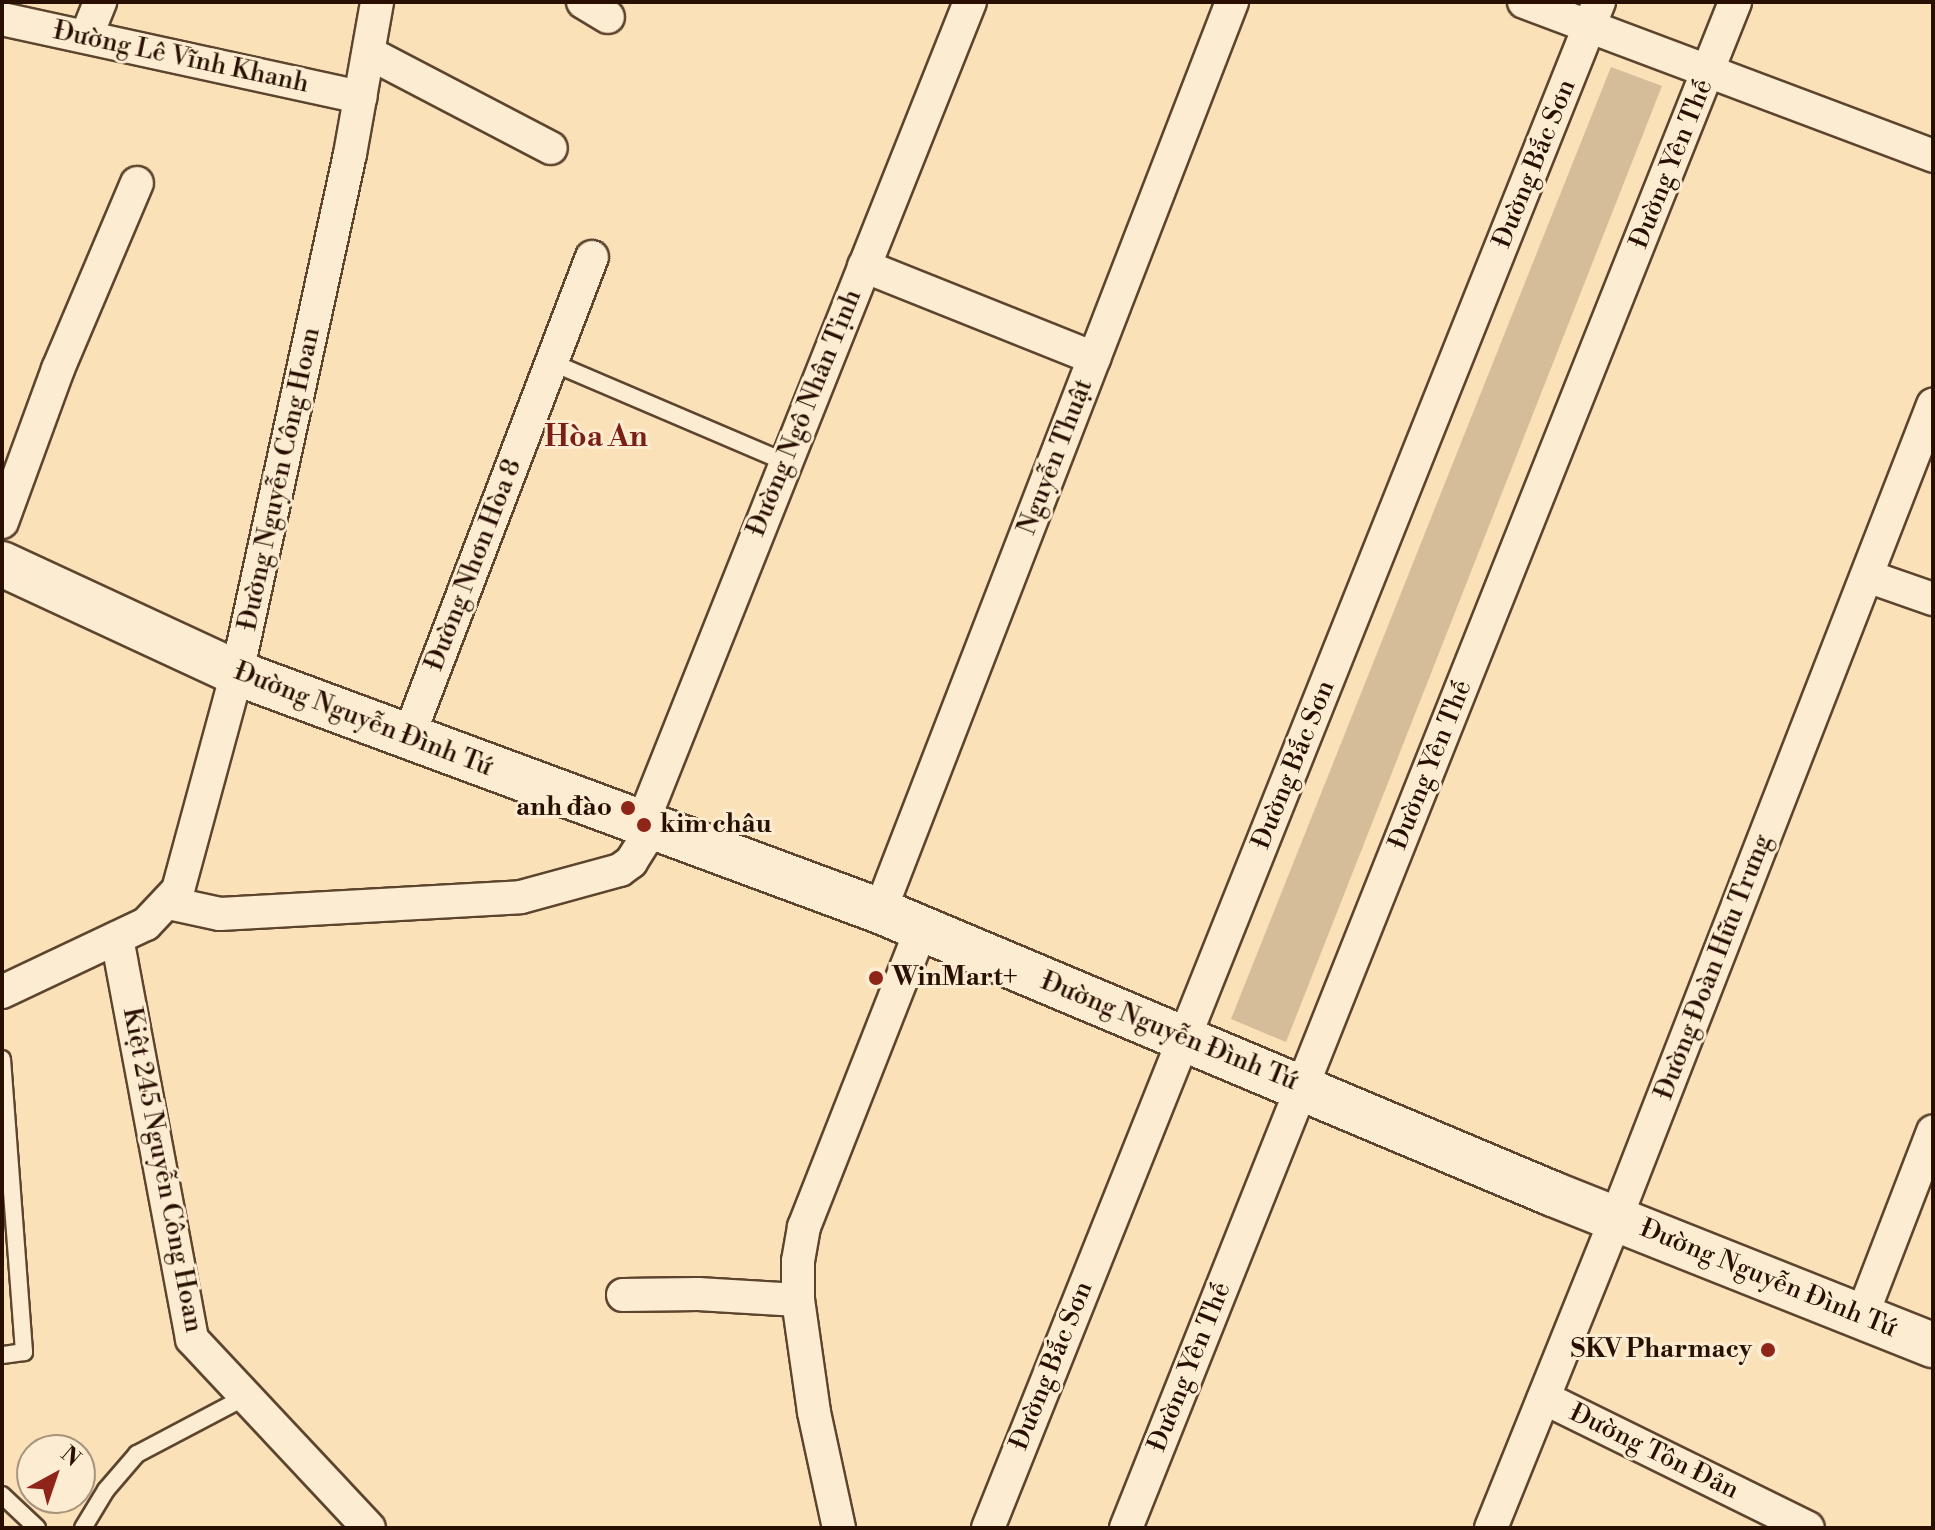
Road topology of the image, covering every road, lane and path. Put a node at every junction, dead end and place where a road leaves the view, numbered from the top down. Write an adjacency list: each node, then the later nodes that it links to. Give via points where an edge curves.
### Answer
1 (100, 2): 9 (street)
2 (377, 2): 10 (street, Đường Nguyễn Công Hoan)
3 (970, 2): 17 (street, Đường Ngô Nhân Tịnh)
4 (1232, 2): 18 (street, Nguyễn Thuật)
5 (1524, 2): 7 (street)
6 (1735, 2): 11 (street, Đường Yên Thế)
7 (1594, 15): 11 (street, via 1623,40); 34 (street, Đường Bắc Sơn)
8 (2, 19): 9 (street, Đường Lê Vĩnh Khanh)
9 (86, 37): 12 (street, Đường Lê Vĩnh Khanh)
10 (369, 53): 12 (street, Đường Nguyễn Công Hoan); 13 (street)
11 (1708, 72): 14 (street); 36 (street, Đường Yên Thế)
12 (361, 97): 26 (street, Đường Nguyễn Công Hoan)
13 (551, 148)
14 (1933, 156)
15 (137, 183): 22 (street, via 58,369)
16 (592, 257): 19 (street, Đường Nhơn Hòa 8)
17 (864, 266): 18 (street); 21 (street, Đường Ngô Nhân Tịnh)
18 (1094, 358): 30 (street, Nguyễn Thuật)
19 (551, 362): 21 (lane); 27 (street, Đường Nhơn Hòa 8)
20 (1933, 405): 24 (street, Đường Đoàn Hữu Trưng)
21 (785, 462): 28 (street, Đường Ngô Nhân Tịnh)
22 (2, 522)
23 (2, 564): 26 (street, Đường Nguyễn Đình Tứ)
24 (1867, 576): 25 (street); 38 (street, Đường Đoàn Hữu Trưng)
25 (1933, 599)
26 (237, 673): 27 (street, Đường Nguyễn Đình Tứ); 29 (street, Đường Nguyễn Công Hoan, via 184,872)
27 (408, 738): 28 (street, Đường Nguyễn Đình Tứ)
28 (647, 826): 29 (street, Đường Ngô Nhân Tịnh, via 631,862 620,870 521,897 220,914); 30 (street, Đường Nguyễn Đình Tứ)
29 (169, 903): 32 (street, Đường Nguyễn Công Hoan, via 146,924)
30 (880, 911): 31 (street, Đường Nguyễn Đình Tứ)
31 (922, 928): 34 (street, Đường Nguyễn Đình Tứ); 40 (street, via 804,1227)
32 (117, 938): 33 (street, Đường Nguyễn Công Hoan); 44 (street, Kiệt 245 Nguyễn Công Hoan, via 192,1339)
33 (2, 992)
34 (1201, 1048): 36 (street, Đường Nguyễn Đình Tứ); 51 (street, Đường Bắc Sơn)
35 (2, 1059): 43 (lane, via 24,1352)
36 (1290, 1082): 38 (street, Đường Nguyễn Đình Tứ); 52 (street, Đường Yên Thế)
37 (1933, 1131): 41 (street)
38 (1616, 1218): 41 (street, Đường Nguyễn Đình Tứ); 45 (street, Đường Đoàn Hữu Trưng)
39 (623, 1295): 40 (street)
40 (798, 1300): 50 (street, via 814,1412)
41 (1861, 1318): 42 (street, Đường Nguyễn Đình Tứ)
42 (1933, 1345)
43 (2, 1355)
44 (245, 1397): 48 (lane, via 137,1454); 49 (street, Kiệt 245 Nguyễn Công Hoan)
45 (1544, 1398): 53 (street, Đường Đoàn Hữu Trưng); 54 (street, Đường Tôn Đản)
46 (2, 1495): 47 (lane)
47 (37, 1528)
48 (83, 1528)
49 (369, 1528)
50 (839, 1528)
51 (988, 1528)
52 (1126, 1528)
53 (1491, 1528)
54 (1808, 1528)

